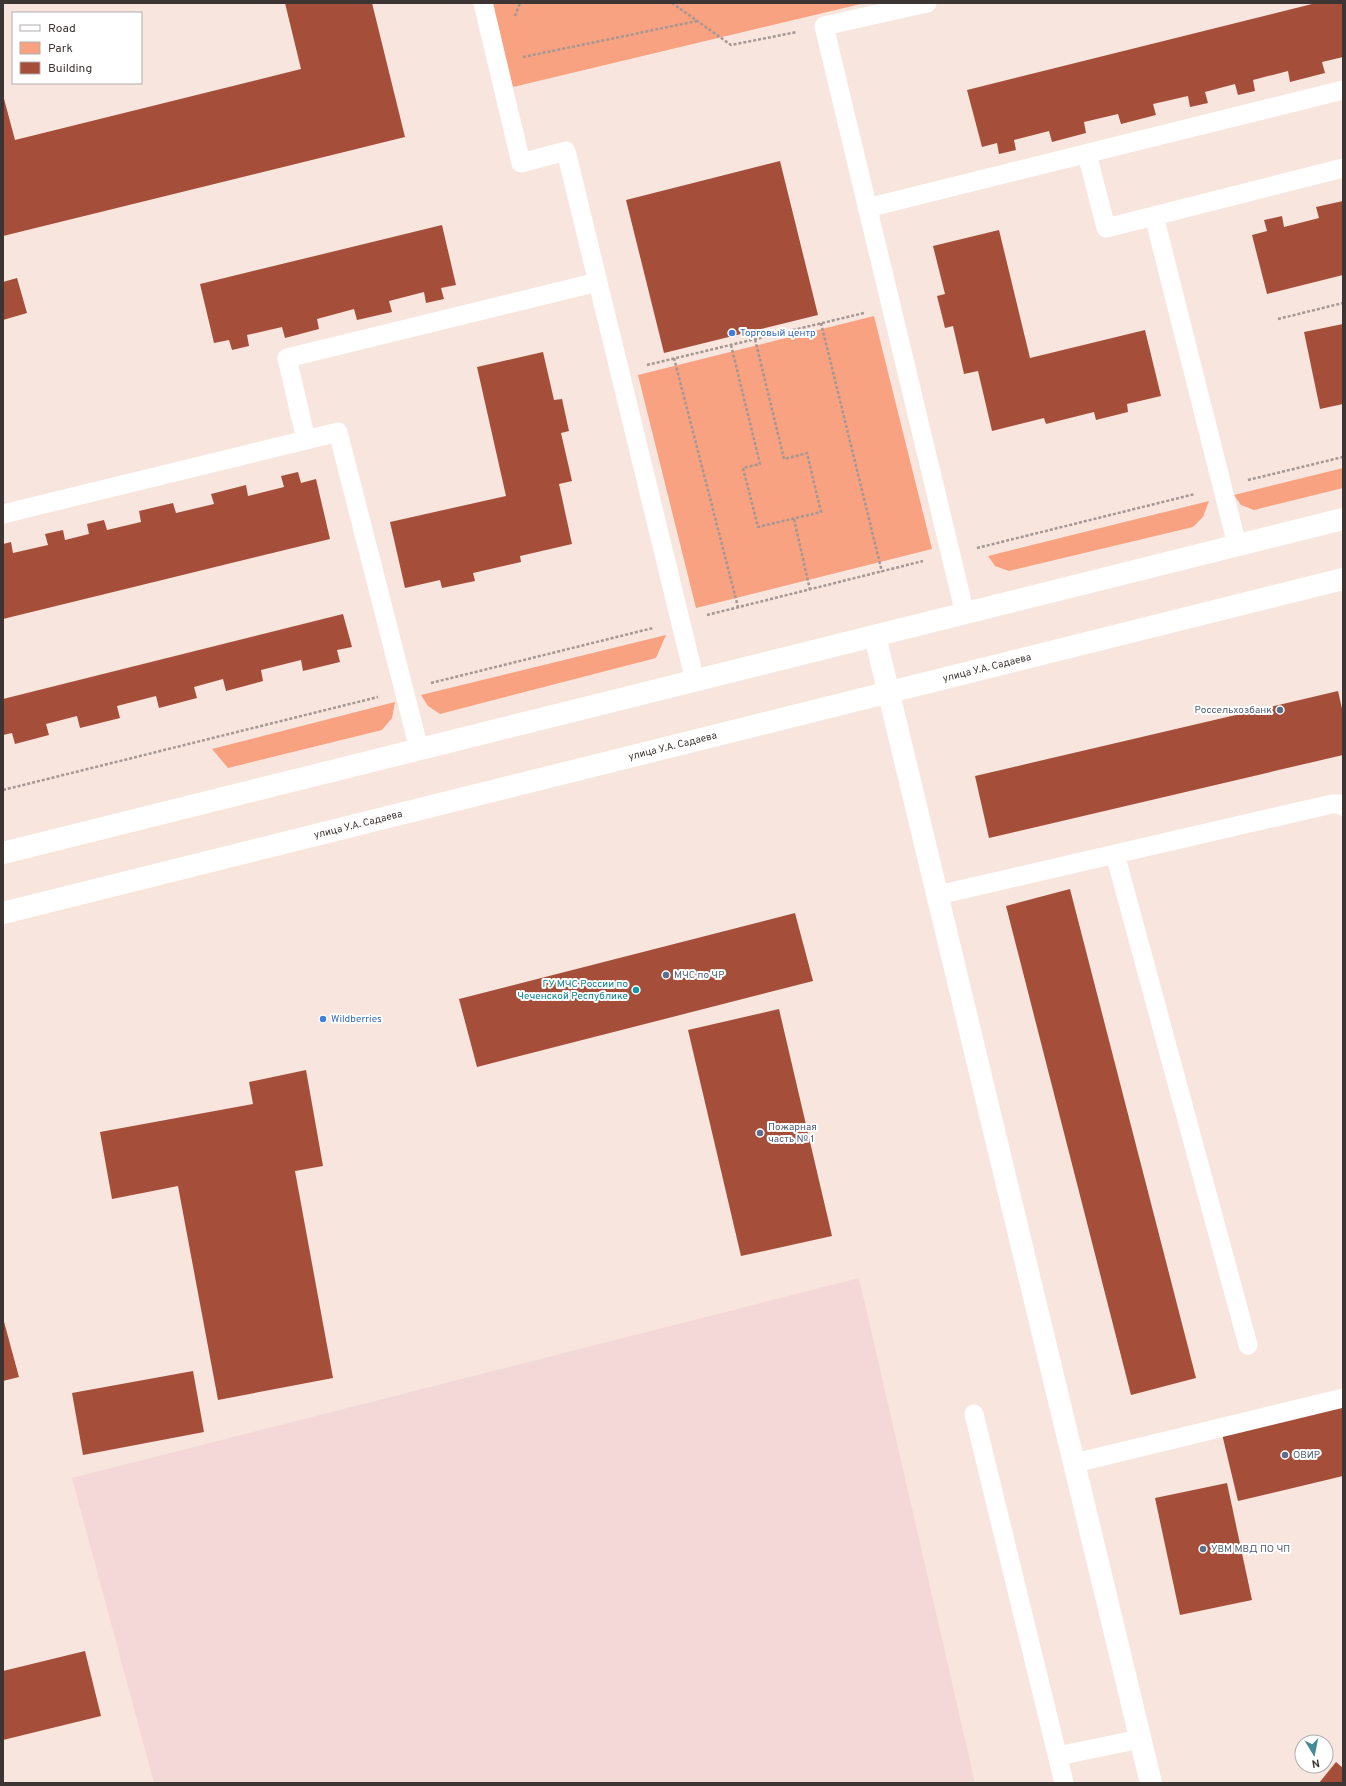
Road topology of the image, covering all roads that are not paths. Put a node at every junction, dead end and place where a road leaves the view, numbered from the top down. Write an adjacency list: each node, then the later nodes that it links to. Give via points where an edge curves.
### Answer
1 (484, 3): 8 (lane, via 521,163 566,151)
2 (928, 3): 6 (lane, via 824,26)
3 (1343, 90): 4 (lane)
4 (1086, 154): 6 (lane); 7 (lane, via 1106,228)
5 (1343, 168): 7 (lane)
6 (867, 208): 14 (lane)
7 (1154, 216): 12 (lane)
8 (598, 282): 9 (lane, via 287,358); 16 (lane)
9 (306, 440): 10 (lane); 18 (lane, via 338,432)
10 (3, 514)
11 (1343, 519): 12 (main road)
12 (1237, 545): 14 (main road)
13 (1343, 579): 17 (main road, улица У.А. Садаева)
14 (965, 614): 15 (main road)
15 (875, 636): 16 (main road); 17 (main road)
16 (695, 681): 18 (main road)
17 (889, 692): 22 (main road); 23 (main road, улица У.А. Садаева)
18 (419, 749): 20 (main road)
19 (1343, 806): 21 (lane, via 1332,804)
20 (3, 853)
21 (1115, 854): 22 (lane); 24 (lane)
22 (938, 896): 27 (main road)
23 (3, 913)
24 (1248, 1345)
25 (1343, 1398): 27 (lane)
26 (974, 1414): 29 (lane)
27 (1075, 1463): 28 (main road)
28 (1140, 1739): 29 (lane); 31 (main road)
29 (1058, 1756): 30 (lane)
30 (1064, 1783)
31 (1151, 1783)

